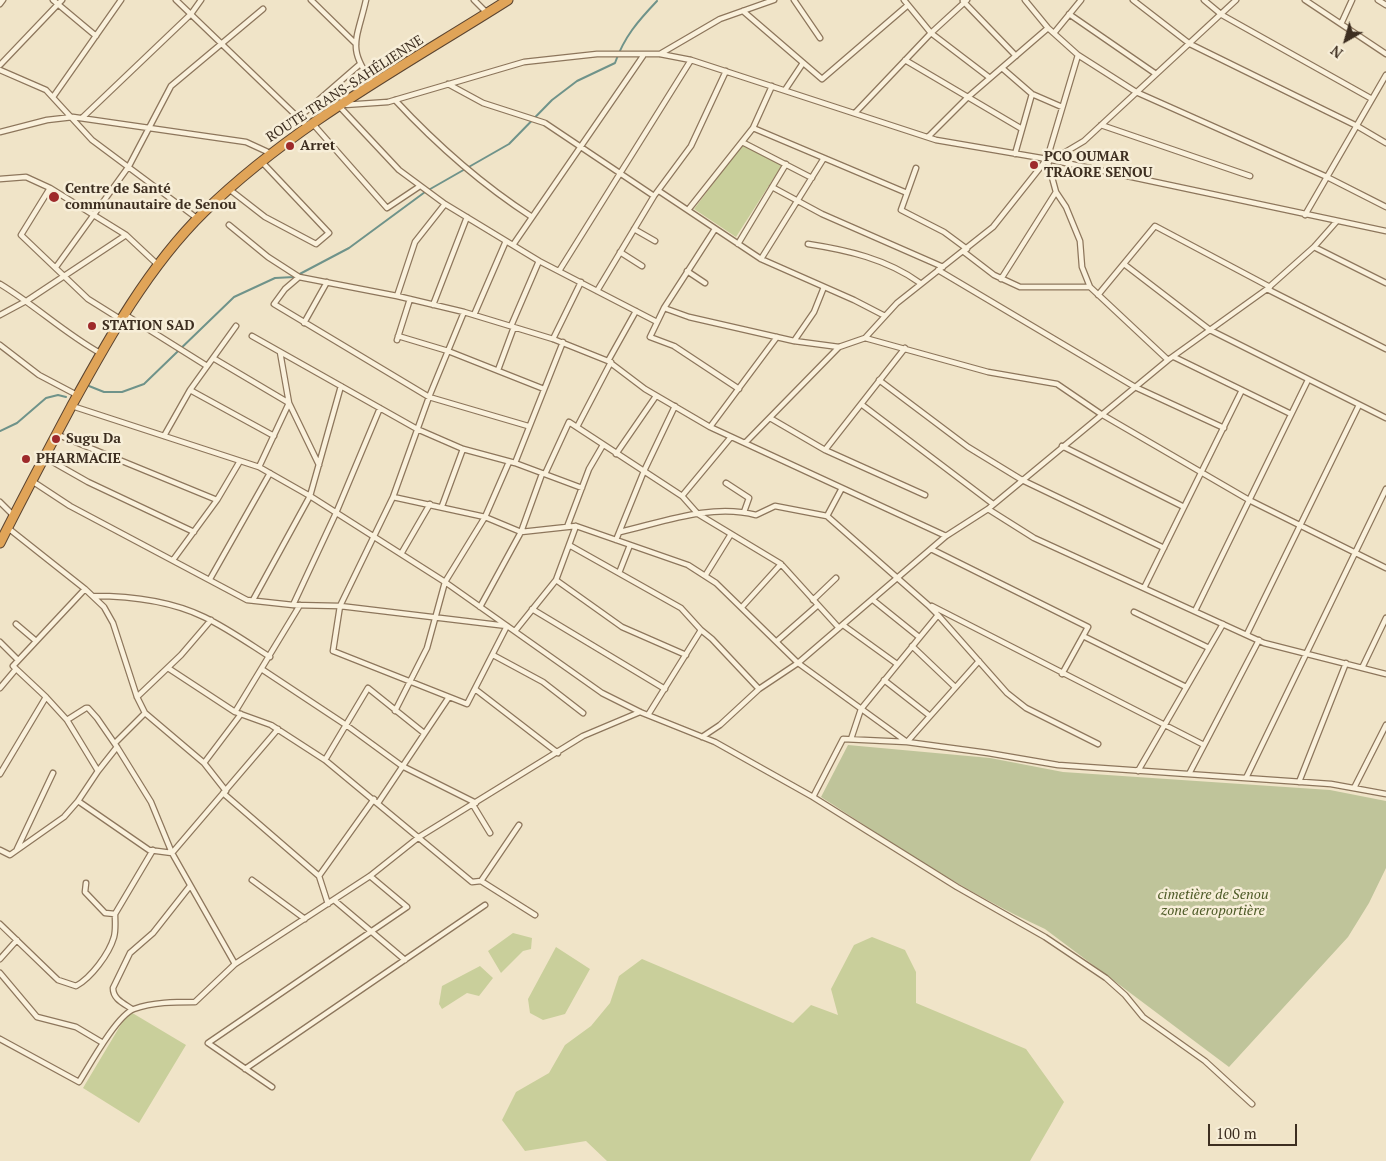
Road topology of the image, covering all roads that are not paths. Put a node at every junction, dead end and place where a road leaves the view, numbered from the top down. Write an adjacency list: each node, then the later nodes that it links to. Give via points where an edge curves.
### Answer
1 (3, 0): 23 (street)
2 (52, 0): 24 (street)
3 (62, 0): 24 (street)
4 (120, 0): 37 (street)
5 (176, 0): 30 (street)
6 (201, 0): 30 (street)
7 (311, 0): 40 (street)
8 (366, 0): 40 (street)
9 (474, 0): 29 (street)
10 (508, 0): 29 (highway, ROUTE TRANS-SAHÉLIENNE)
11 (774, 0): 28 (street)
12 (794, 0): 38 (street)
13 (904, 0): 25 (street)
14 (1025, 0): 34 (street)
15 (1081, 0): 31 (street)
16 (1133, 0): 41 (street)
17 (1204, 0): 32 (street)
18 (1236, 0): 32 (street)
19 (1305, 0): 33 (street)
20 (1352, 0): 33 (street)
21 (1378, 0): 26 (street)
22 (965, 1): 35 (street); 46 (street)
23 (0, 4)
24 (57, 4): 37 (street); 51 (street)
25 (908, 5): 35 (street); 49 (street, via 822,78)
26 (1386, 5)
27 (263, 9): 39 (street)
28 (743, 11): 42 (street, via 720,19); 49 (street)
29 (488, 13): 58 (highway, ROUTE TRANS-SAHÉLIENNE)
30 (191, 14): 39 (street); 72 (street)
31 (1070, 14): 36 (street); 55 (street)
32 (1222, 15): 41 (street); 66 (street)
33 (1341, 24): 43 (street)
34 (1048, 28): 36 (street); 46 (street)
35 (931, 33): 48 (street); 57 (street)
36 (1054, 33): 44 (street)
37 (96, 36): 64 (street)
38 (820, 38)
39 (221, 44): 73 (street); 77 (street, via 171,86)
40 (356, 44): 50 (street)
41 (1190, 44): 55 (street); 76 (street)
42 (660, 54): 45 (street); 47 (street)
43 (1386, 54)
44 (1078, 55): 62 (street); 69 (street)
45 (643, 56): 59 (street, via 597,54 524,62); 84 (street)
46 (1016, 56): 52 (street)
47 (691, 60): 54 (street); 93 (street)
48 (906, 60): 65 (street); 70 (street)
49 (803, 63): 61 (street)
50 (359, 64): 58 (street); 73 (street)
51 (0, 65)
52 (1002, 68): 57 (street); 63 (street)
53 (0, 70): 64 (street, via 46,90)
54 (726, 71): 60 (street); 102 (street, via 691,146)
55 (1156, 74): 62 (street)
56 (1386, 75): 66 (street)
57 (990, 78): 65 (street)
58 (374, 84): 68 (highway, ROUTE TRANS-SAHÉLIENNE)
59 (448, 84): 67 (street); 84 (street, via 483,103 545,123)
60 (772, 86): 61 (street); 78 (street)
61 (785, 90): 70 (street)
62 (1136, 92): 74 (street); 95 (street)
63 (1032, 94): 69 (street); 79 (street)
64 (53, 97): 71 (street)
65 (968, 97): 79 (street); 81 (street)
66 (1372, 99): 76 (street)
67 (395, 100): 68 (street); 113 (street, via 426,134 502,198)
68 (339, 106): 75 (highway, ROUTE TRANS-SAHÉLIENNE); 98 (street, via 399,170)
69 (1062, 108): 88 (street)
70 (855, 114): 81 (street)
71 (73, 117): 72 (street); 80 (street); 91 (street, via 92,140)
72 (82, 118): 77 (street)
73 (298, 118): 75 (street)
74 (1101, 125): 88 (street, via 1084,141); 94 (street)
75 (310, 126): 85 (highway, ROUTE TRANS-SAHÉLIENNE); 98 (street, via 387,208)
76 (1356, 126): 83 (street); 95 (street)
77 (149, 127): 85 (street, via 246,142); 91 (street)
78 (753, 128): 82 (street); 87 (street)
79 (1022, 129): 86 (street)
80 (0, 132)
81 (928, 137): 86 (street)
82 (742, 142): 90 (street); 109 (street)
83 (1386, 143)
84 (582, 148): 93 (street); 113 (street)
85 (270, 153): 89 (highway, ROUTE TRANS-SAHÉLIENNE)
86 (1015, 154): 88 (street)
87 (824, 158): 96 (street); 104 (street)
88 (1050, 160): 103 (street); 111 (street); 127 (street, via 993,227)
89 (261, 161): 101 (highway, ROUTE TRANS-SAHÉLIENNE); 101 (street, via 329,233 316,244 265,217)
90 (786, 164): 96 (street); 99 (street)
91 (129, 166): 110 (street); 114 (street)
92 (916, 168): 104 (street)
93 (620, 173): 105 (street); 136 (street)
94 (1250, 176)
95 (1327, 177): 108 (street); 111 (street)
96 (812, 178): 106 (street)
97 (0, 179): 100 (street, via 26,177)
98 (420, 186): 107 (street)
99 (772, 187): 106 (street); 123 (street)
100 (50, 188): 110 (street); 134 (street, via 21,235)
101 (229, 190): 114 (highway, ROUTE TRANS-SAHÉLIENNE)
102 (659, 190): 105 (street); 109 (street)
103 (1056, 192): 140 (street); 148 (street, via 1080,241 1082,267)
104 (907, 193): 127 (street, via 901,210 944,232)
105 (654, 196): 117 (street)
106 (797, 201): 129 (street); 135 (street)
107 (445, 204): 112 (street); 152 (street, via 415,242)
108 (1386, 207)
109 (688, 210): 118 (street)
110 (92, 215): 120 (street); 134 (street)
111 (1305, 215): 115 (street)
112 (467, 217): 121 (street); 155 (street)
113 (532, 217): 125 (street)
114 (198, 219): 132 (highway, ROUTE TRANS-SAHÉLIENNE)
115 (1337, 221): 119 (street); 126 (street)
116 (230, 225): 139 (street, via 268,257)
117 (634, 229): 122 (street); 128 (street)
118 (715, 229): 123 (street); 137 (street)
119 (1386, 231)
120 (126, 235): 132 (street); 138 (street)
121 (506, 241): 125 (street); 160 (street)
122 (655, 241)
123 (738, 244): 129 (street)
124 (808, 244): 144 (street, via 873,259 905,272)
125 (513, 245): 130 (street)
126 (1314, 247): 145 (street); 149 (street)
127 (966, 250): 135 (street); 140 (street)
128 (620, 252): 133 (street); 150 (street)
129 (761, 259): 147 (street)
130 (539, 261): 136 (street); 166 (street)
131 (1124, 264): 149 (street, via 1155,226); 151 (street); 167 (street)
132 (159, 266): 161 (highway, ROUTE TRANS-SAHÉLIENNE)
133 (642, 266)
134 (56, 268): 138 (street)
135 (941, 268): 144 (street); 190 (street)
136 (559, 271): 142 (street)
137 (687, 271): 143 (street); 156 (street)
138 (65, 276): 154 (street); 161 (street, via 88,299)
139 (299, 277): 141 (street); 164 (street, via 274,304)
140 (1001, 279): 148 (street, via 1020,287)
141 (327, 282): 152 (street); 164 (street)
142 (581, 282): 150 (street); 171 (street)
143 (706, 283)
144 (920, 283): 162 (street)
145 (1386, 283)
146 (0, 284): 154 (street)
147 (824, 287): 162 (street); 172 (street, via 814,312)
148 (1090, 287): 151 (street)
149 (1268, 288): 167 (street); 177 (street)
150 (597, 291): 157 (street)
151 (1098, 295): 183 (street)
152 (397, 296): 153 (street)
153 (410, 299): 155 (street); 178 (street, via 398,338)
154 (28, 300): 159 (street); 180 (street, via 76,339)
155 (433, 305): 158 (street)
156 (664, 308): 163 (street); 169 (street, via 689,317)
157 (636, 311): 163 (street); 184 (street)
158 (464, 312): 160 (street); 178 (street)
159 (0, 315)
160 (474, 315): 166 (street)
161 (122, 316): 180 (highway, ROUTE TRANS-SAHÉLIENNE); 185 (street)
162 (885, 316): 170 (street)
163 (658, 322): 192 (street, via 650,338 674,346)
164 (304, 323): 197 (street)
165 (236, 326): 182 (street)
166 (513, 327): 171 (street); 186 (street)
167 (1210, 330): 181 (street); 188 (street)
168 (252, 336): 179 (street)
169 (778, 336): 172 (street); 192 (street)
170 (865, 338): 175 (street); 176 (street)
171 (554, 339): 173 (street)
172 (794, 341): 175 (street)
173 (563, 342): 184 (street); 191 (street)
174 (0, 345): 195 (street, via 39,374)
175 (839, 346): 206 (street)
176 (904, 348): 187 (street); 204 (street, via 988,372 1057,384)
177 (1386, 349)
178 (448, 351): 186 (street); 197 (street)
179 (280, 352): 189 (street); 198 (street)
180 (100, 353): 195 (highway, ROUTE TRANS-SAHÉLIENNE)
181 (1174, 357): 183 (street); 194 (street)
182 (213, 358): 185 (street); 198 (street)
183 (1168, 360): 190 (street)
184 (609, 361): 196 (street); 210 (street)
185 (207, 366): 193 (street)
186 (498, 370): 191 (street)
187 (879, 380): 199 (street); 233 (street, via 968,447)
188 (1308, 380): 200 (street); 205 (street)
189 (341, 386): 203 (street); 227 (street)
190 (1136, 387): 204 (street); 211 (street)
191 (544, 389): 208 (street)
192 (739, 389): 209 (street)
193 (190, 390): 214 (street); 215 (street)
194 (1242, 390): 205 (street); 211 (street)
195 (78, 395): 201 (highway, ROUTE TRANS-SAHÉLIENNE)
196 (656, 396): 202 (street); 222 (street)
197 (429, 397): 208 (street); 212 (street)
198 (289, 403): 215 (street); 227 (street)
199 (861, 404): 221 (street); 247 (street)
200 (1359, 405): 207 (street); 257 (street)
201 (72, 406): 213 (highway, ROUTE TRANS-SAHÉLIENNE); 214 (street)
202 (675, 406): 209 (street); 229 (street)
203 (380, 408): 212 (street); 252 (street)
204 (1102, 414): 219 (street); 230 (street)
205 (1291, 414): 244 (street)
206 (770, 418): 217 (street); 221 (street)
207 (1386, 418)
208 (528, 426): 226 (street)
209 (710, 426): 216 (street)
210 (577, 428): 218 (street); 232 (street, via 569,422)
211 (1224, 428): 230 (street)
212 (417, 429): 220 (street); 242 (street)
213 (56, 434): 223 (highway, ROUTE TRANS-SAHÉLIENNE); 243 (street)
214 (164, 436): 224 (street)
215 (274, 436): 228 (street)
216 (730, 437): 217 (street); 241 (street)
217 (745, 444): 237 (street)
218 (603, 445): 222 (street); 236 (street, via 588,469)
219 (1062, 446): 233 (street); 249 (street)
220 (463, 449): 225 (street); 248 (street)
221 (825, 450): 239 (street)
222 (616, 454): 229 (street)
223 (44, 457): 234 (highway, ROUTE TRANS-SAHÉLIENNE); 261 (street, via 88,482)
224 (240, 460): 228 (street); 243 (street)
225 (509, 462): 226 (street); 256 (street)
226 (515, 463): 232 (street)
227 (319, 464): 240 (street)
228 (259, 467): 231 (street)
229 (644, 471): 241 (street); 263 (street)
230 (1202, 472): 244 (street); 249 (street)
231 (270, 473): 240 (street); 281 (street)
232 (544, 474): 236 (street); 262 (street)
233 (1022, 480): 247 (street); 271 (street)
234 (32, 481): 254 (highway, ROUTE TRANS-SAHÉLIENNE); 275 (street, via 70,506)
235 (726, 483): 251 (street, via 749,498)
236 (582, 488): 259 (street)
237 (842, 488): 255 (street); 265 (street)
238 (1386, 489): 273 (street)
239 (925, 495)
240 (310, 496): 252 (street); 288 (street)
241 (682, 496): 253 (street)
242 (393, 497): 246 (street); 266 (street)
243 (217, 500): 261 (street)
244 (1249, 500): 257 (street); 299 (street)
245 (0, 502): 254 (street)
246 (430, 504): 248 (street); 274 (street)
247 (994, 504): 250 (street)
248 (442, 506): 256 (street)
249 (1184, 507): 271 (street)
250 (988, 509): 265 (street); 286 (street, via 1034,538)
251 (744, 512): 253 (street); 255 (street, via 756,515 775,506)
252 (336, 513): 266 (street); 292 (street)
253 (698, 514): 263 (street); 264 (street)
254 (14, 516): 260 (highway, ROUTE TRANS-SAHÉLIENNE)
255 (827, 516): 282 (street)
256 (485, 517): 262 (street); 284 (street)
257 (1300, 525): 273 (street); 311 (street)
258 (576, 526): 259 (street); 267 (street); 269 (street)
259 (567, 527): 262 (street)
260 (8, 528): 268 (highway, ROUTE TRANS-SAHÉLIENNE); 285 (street)
261 (194, 532): 275 (street)
262 (521, 532): 296 (street)
263 (620, 532): 267 (street)
264 (731, 534): 276 (street); 279 (street)
265 (946, 536): 272 (street)
266 (373, 538): 274 (street); 295 (street)
267 (616, 540): 270 (street)
268 (0, 543)
269 (569, 545): 278 (street); 283 (street)
270 (630, 545): 278 (street); 279 (street, via 688,565)
271 (1164, 548): 286 (street)
272 (931, 549): 282 (street); 312 (street, via 1088,627)
273 (1354, 552): 277 (street); 320 (street)
274 (400, 554): 284 (street)
275 (174, 560): 281 (street)
276 (781, 564): 289 (street); 297 (street)
277 (1386, 568)
278 (619, 573): 309 (street, via 681,608)
279 (705, 576): 297 (street)
280 (836, 578): 289 (street)
281 (210, 579): 288 (street, via 247,600)
282 (898, 579): 290 (street); 291 (street)
283 (556, 580): 298 (street); 322 (street, via 622,627)
284 (445, 582): 296 (street); 302 (street)
285 (85, 588): 287 (street); 315 (street)
286 (1144, 588): 299 (street)
287 (93, 596): 304 (street, via 118,596 168,605); 344 (street, via 104,607 112,623)
288 (253, 600): 292 (street)
289 (813, 600): 294 (street)
290 (873, 600): 308 (street); 313 (street)
291 (928, 604): 301 (street); 333 (street)
292 (293, 605): 293 (street)
293 (300, 605): 295 (street); 323 (street)
294 (818, 605): 308 (street); 316 (street)
295 (340, 606): 302 (street); 336 (street, via 333,651)
296 (480, 607): 307 (street)
297 (742, 607): 316 (street)
298 (532, 610): 310 (street); 341 (street)
299 (1194, 610): 306 (street)
300 (1134, 612): 319 (street)
301 (938, 614): 313 (street); 325 (street)
302 (435, 616): 307 (street); 336 (street, via 427,648)
303 (1386, 618): 330 (street)
304 (211, 620): 323 (street); 329 (street)
305 (16, 624): 315 (street)
306 (1223, 624): 311 (street); 319 (street)
307 (508, 626): 310 (street); 321 (street)
308 (841, 626): 326 (street); 327 (street)
309 (701, 630): 322 (street); 342 (street)
310 (515, 631): 349 (street, via 602,693)
311 (1247, 634): 314 (street)
312 (1083, 636): 333 (street); 338 (street)
313 (919, 637): 318 (street)
314 (1260, 640): 320 (street); 366 (street)
315 (36, 641): 324 (street)
316 (777, 641): 326 (street)
317 (0, 642): 324 (street)
318 (912, 646): 327 (street); 337 (street)
319 (1209, 648): 338 (street)
320 (1307, 654): 328 (street); 378 (street)
321 (493, 655): 340 (street); 351 (street, via 543,682)
322 (686, 655): 341 (street)
323 (270, 658): 332 (street)
324 (18, 660): 331 (street, via 13,666)
325 (979, 661): 337 (street); 364 (street, via 1007,693 1026,708)
326 (798, 663): 342 (street); 346 (street)
327 (897, 664): 335 (street)
328 (1346, 664): 330 (street); 379 (street)
329 (168, 668): 344 (street); 348 (street)
330 (1362, 668): 334 (street)
331 (16, 669): 339 (street); 343 (street)
332 (263, 670): 348 (street); 356 (street)
333 (1062, 674): 357 (street)
334 (1386, 674)
335 (884, 680): 346 (street); 354 (street)
336 (411, 682): 345 (street); 347 (street)
337 (955, 687): 354 (street)
338 (1186, 687): 357 (street)
339 (0, 688)
340 (476, 689): 345 (street, via 468,704); 367 (street)
341 (664, 689): 353 (street)
342 (759, 689): 361 (street)
343 (46, 697): 355 (street); 371 (street)
344 (137, 697): 350 (street)
345 (449, 697): 360 (street)
346 (861, 709): 362 (street); 363 (street)
347 (396, 711): 356 (street, via 368,688); 360 (street)
348 (235, 712): 352 (street)
349 (640, 712): 353 (street); 367 (street, via 583,736)
350 (145, 713): 365 (street); 370 (street)
351 (583, 713)
352 (241, 714): 359 (street); 370 (street)
353 (648, 716): 361 (street)
354 (930, 716): 363 (street)
355 (67, 720): 365 (street, via 88,708); 373 (street)
356 (346, 725): 369 (street); 372 (street)
357 (1164, 725): 366 (street); 374 (street)
358 (1386, 725): 380 (street)
359 (278, 730): 369 (street); 381 (street)
360 (424, 733): 372 (street)
361 (702, 737): 383 (street)
362 (851, 739): 363 (street); 383 (street, via 843,739)
363 (907, 742): 374 (street, via 1058,765)
364 (1098, 744)
365 (116, 745): 373 (street); 394 (street, via 151,802)
366 (1204, 745): 377 (street)
367 (558, 752): 387 (street)
368 (0, 760): 371 (street)
369 (325, 760): 384 (street)
370 (204, 762): 381 (street)
371 (6, 765): 376 (street)
372 (402, 766): 386 (street); 387 (street)
373 (98, 771): 385 (street)
374 (1138, 771): 377 (street)
375 (53, 773): 393 (street)
376 (0, 774)
377 (1189, 774): 378 (street)
378 (1246, 778): 379 (street)
379 (1299, 782): 380 (street)
380 (1354, 788): 382 (street)
381 (225, 792): 394 (street); 395 (street)
382 (1386, 794)
383 (813, 797): 419 (street, via 1095,970 1143,1017 1205,1061)
384 (374, 799): 386 (street); 395 (street)
385 (78, 801): 392 (street); 393 (street, via 64,817)
386 (378, 803): 390 (street)
387 (475, 804): 389 (street); 390 (street)
388 (519, 825): 398 (street)
389 (490, 833)
390 (419, 837): 396 (street); 398 (street, via 472,882)
391 (0, 850): 393 (street, via 10,855)
392 (153, 850): 394 (street); 404 (street)
393 (16, 851)
394 (172, 852): 400 (street)
395 (319, 876): 402 (street)
396 (370, 876): 401 (street); 408 (street, via 407,907)
397 (252, 880): 406 (street)
398 (481, 881): 405 (street)
399 (86, 883): 404 (street, via 85,892 105,913)
400 (190, 886): 412 (street); 414 (street, via 153,934 130,952 113,988 117,999)
401 (334, 900): 402 (street); 408 (street)
402 (328, 904): 406 (street)
403 (485, 905): 411 (street)
404 (115, 914): 409 (street, via 114,939 83,982 76,986 58,980)
405 (535, 915)
406 (305, 919): 412 (street)
407 (0, 924): 409 (street)
408 (371, 932): 411 (street); 417 (street, via 208,1043)
409 (17, 940): 410 (street)
410 (0, 959)
411 (405, 960): 417 (street)
412 (235, 964): 414 (street, via 194,1002 168,1002)
413 (0, 973): 416 (street, via 37,1017 76,1027)
414 (132, 1009): 416 (street)
415 (0, 1039): 416 (street, via 79,1082)
416 (103, 1042)
417 (245, 1069): 418 (street)
418 (272, 1087)
419 (1252, 1104)

